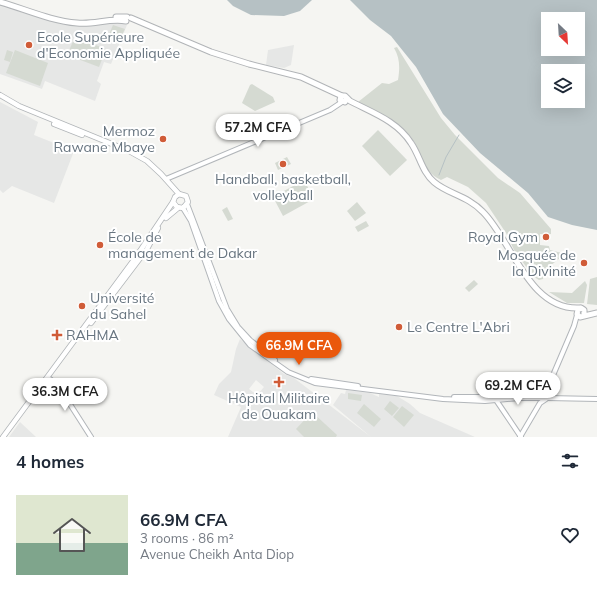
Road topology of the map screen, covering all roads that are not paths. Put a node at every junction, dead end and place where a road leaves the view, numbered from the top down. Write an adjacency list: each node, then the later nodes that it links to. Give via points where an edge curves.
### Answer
1 (0, 1): 4 (highway, via 68,22 84,24 128,19 211,52 301,77)
2 (0, 95): 5 (main road, via 26,109 129,151 147,161)
3 (0, 98): 6 (main road, via 39,118 139,159)
4 (343, 100): 5 (street, via 330,110); 11 (highway, via 378,117 397,131 412,149 419,166 437,188 462,199 476,209 488,222 536,292 552,303)
5 (166, 179): 6 (main road)
6 (177, 195): 7 (main road); 8 (main road, via 186,196)
7 (173, 202): 9 (main road); 16 (main road, via 136,257)
8 (187, 204): 9 (main road); 13 (street, via 222,300 232,317 250,340 288,369 315,380 446,397)
9 (180, 208): 12 (main road, via 172,212 161,225 147,248); 15 (street, via 191,221 219,301 228,319 250,345 288,372 307,381 322,384 454,400)
10 (597, 311): 11 (highway)
11 (578, 312): 13 (street)
12 (50, 379): 17 (main road); 18 (street, via 59,388)
13 (543, 397): 14 (street); 15 (street); 19 (street)
14 (597, 399)
15 (496, 400): 19 (street)
16 (3, 437)
17 (6, 437)
18 (92, 437)
19 (520, 437)

